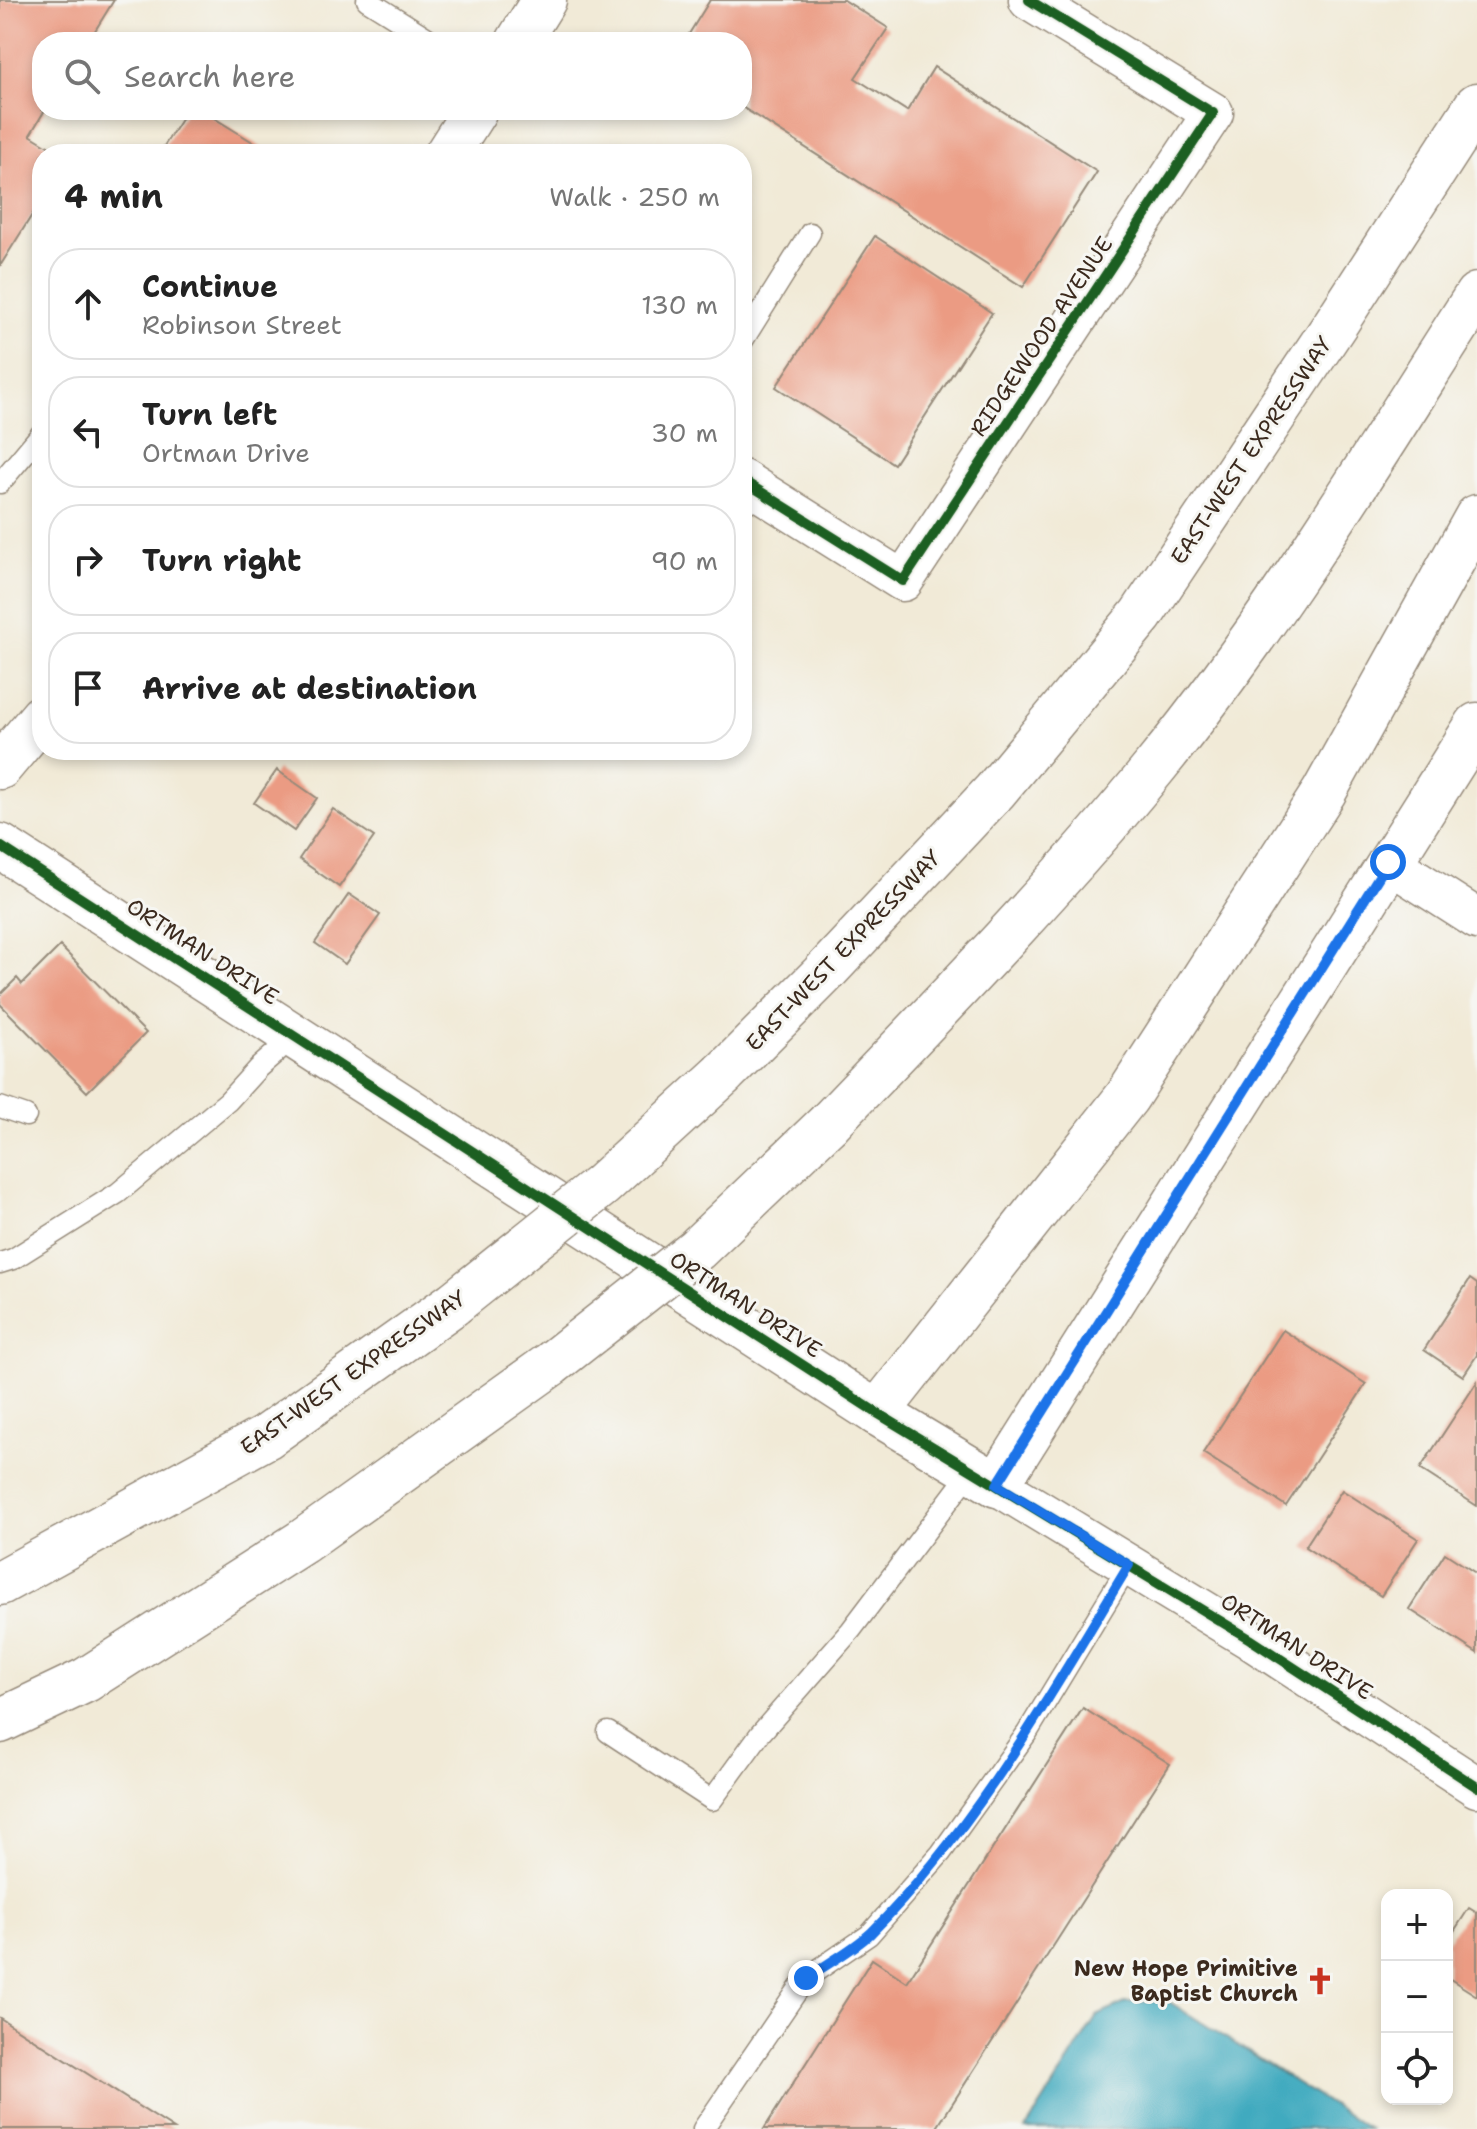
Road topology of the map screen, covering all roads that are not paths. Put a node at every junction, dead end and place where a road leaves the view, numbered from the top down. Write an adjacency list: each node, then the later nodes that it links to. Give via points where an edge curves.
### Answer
1 (367, 0): 4 (lane)
2 (544, 0): 5 (main road)
3 (1029, 0): 14 (street, RIDGEWOOD AVENUE, via 1213,113 903,581)
4 (418, 32)
5 (524, 32)
6 (1477, 105): 29 (main road, EAST-WEST EXPRESSWAY, bridge, via 1141,615 995,791 822,975 602,1185 453,1304 266,1437)
7 (469, 120): 8 (main road)
8 (453, 144)
9 (810, 233): 11 (lane)
10 (1477, 295): 30 (main road, bridge, via 1279,602 1155,767 989,958 828,1124 697,1249 551,1364 302,1542 86,1680)
11 (752, 326)
12 (32, 445): 13 (lane)
13 (0, 483)
14 (752, 486)
15 (1477, 517): 26 (main road, via 1324,792 1127,1097)
16 (1477, 725): 20 (main road)
17 (32, 729): 18 (main road)
18 (0, 767)
19 (0, 846): 22 (main road, ORTMAN DRIVE)
20 (1388, 862): 21 (street); 27 (main road)
21 (1477, 919)
22 (296, 1035): 25 (lane, via 228,1101 118,1193); 26 (main road, ORTMAN DRIVE)
23 (0, 1107): 24 (lane)
24 (26, 1116)
25 (0, 1263)
26 (877, 1413): 27 (main road, ORTMAN DRIVE)
27 (984, 1478): 28 (street, ORTMAN DRIVE); 31 (lane, via 760,1734 712,1800)
28 (1129, 1565): 32 (street, ORTMAN DRIVE); 33 (lane, via 1027,1733 941,1853 869,1935 806,1978)
29 (0, 1583)
30 (0, 1721)
31 (608, 1732)
32 (1474, 1779)
33 (703, 2129)

